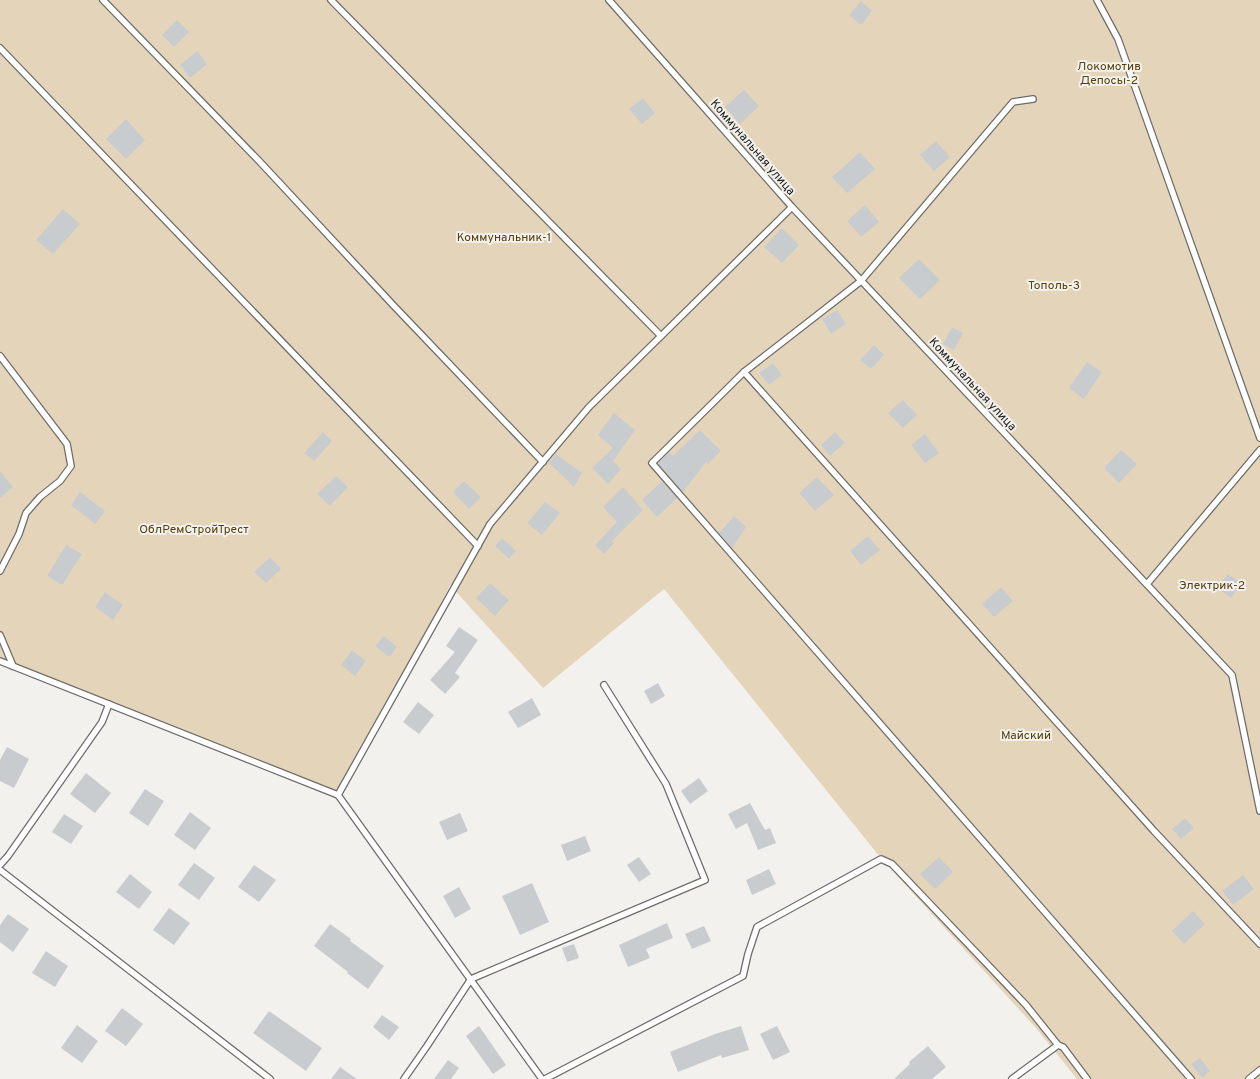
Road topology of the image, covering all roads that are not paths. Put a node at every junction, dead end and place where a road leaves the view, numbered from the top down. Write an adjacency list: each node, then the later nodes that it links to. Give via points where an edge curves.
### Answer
1 (103, 0): 14 (lane)
2 (331, 0): 9 (lane)
3 (609, 0): 7 (lane, Коммунальная улица)
4 (1096, 0): 12 (lane, via 1118,39)
5 (0, 48): 15 (lane)
6 (1032, 99): 8 (lane, via 1013,102)
7 (792, 207): 8 (lane, Коммунальная улица); 9 (lane)
8 (861, 281): 11 (lane); 17 (lane, Коммунальная улица)
9 (661, 336): 14 (lane, via 589,407)
10 (0, 356): 16 (lane, via 67,444 71,466 60,481 40,497 26,513 19,534)
11 (744, 372): 27 (lane, via 1154,831); 36 (lane, via 652,463)
12 (1260, 438)
13 (1260, 450): 17 (lane)
14 (543, 462): 15 (lane, via 490,524)
15 (478, 546): 23 (lane)
16 (0, 571)
17 (1147, 584): 24 (lane, Коммунальная улица, via 1232,675)
18 (0, 635): 20 (lane)
19 (0, 661): 20 (lane)
20 (13, 666): 22 (lane)
21 (604, 685): 28 (lane, via 666,784 705,880)
22 (109, 704): 23 (lane); 25 (lane, via 102,722)
23 (338, 795): 28 (lane)
24 (1260, 811)
25 (0, 865)
26 (0, 870): 31 (lane)
27 (1260, 944)
28 (470, 979): 32 (lane); 33 (lane)
29 (1058, 1045): 33 (lane, via 1026,1004 892,864 881,859 757,927 743,976); 34 (lane); 35 (lane, via 1063,1047)
30 (1260, 1070): 37 (lane)
31 (270, 1079)
32 (404, 1079)
33 (543, 1079)
34 (1012, 1079)
35 (1087, 1079)
36 (1191, 1079)
37 (1249, 1079)

